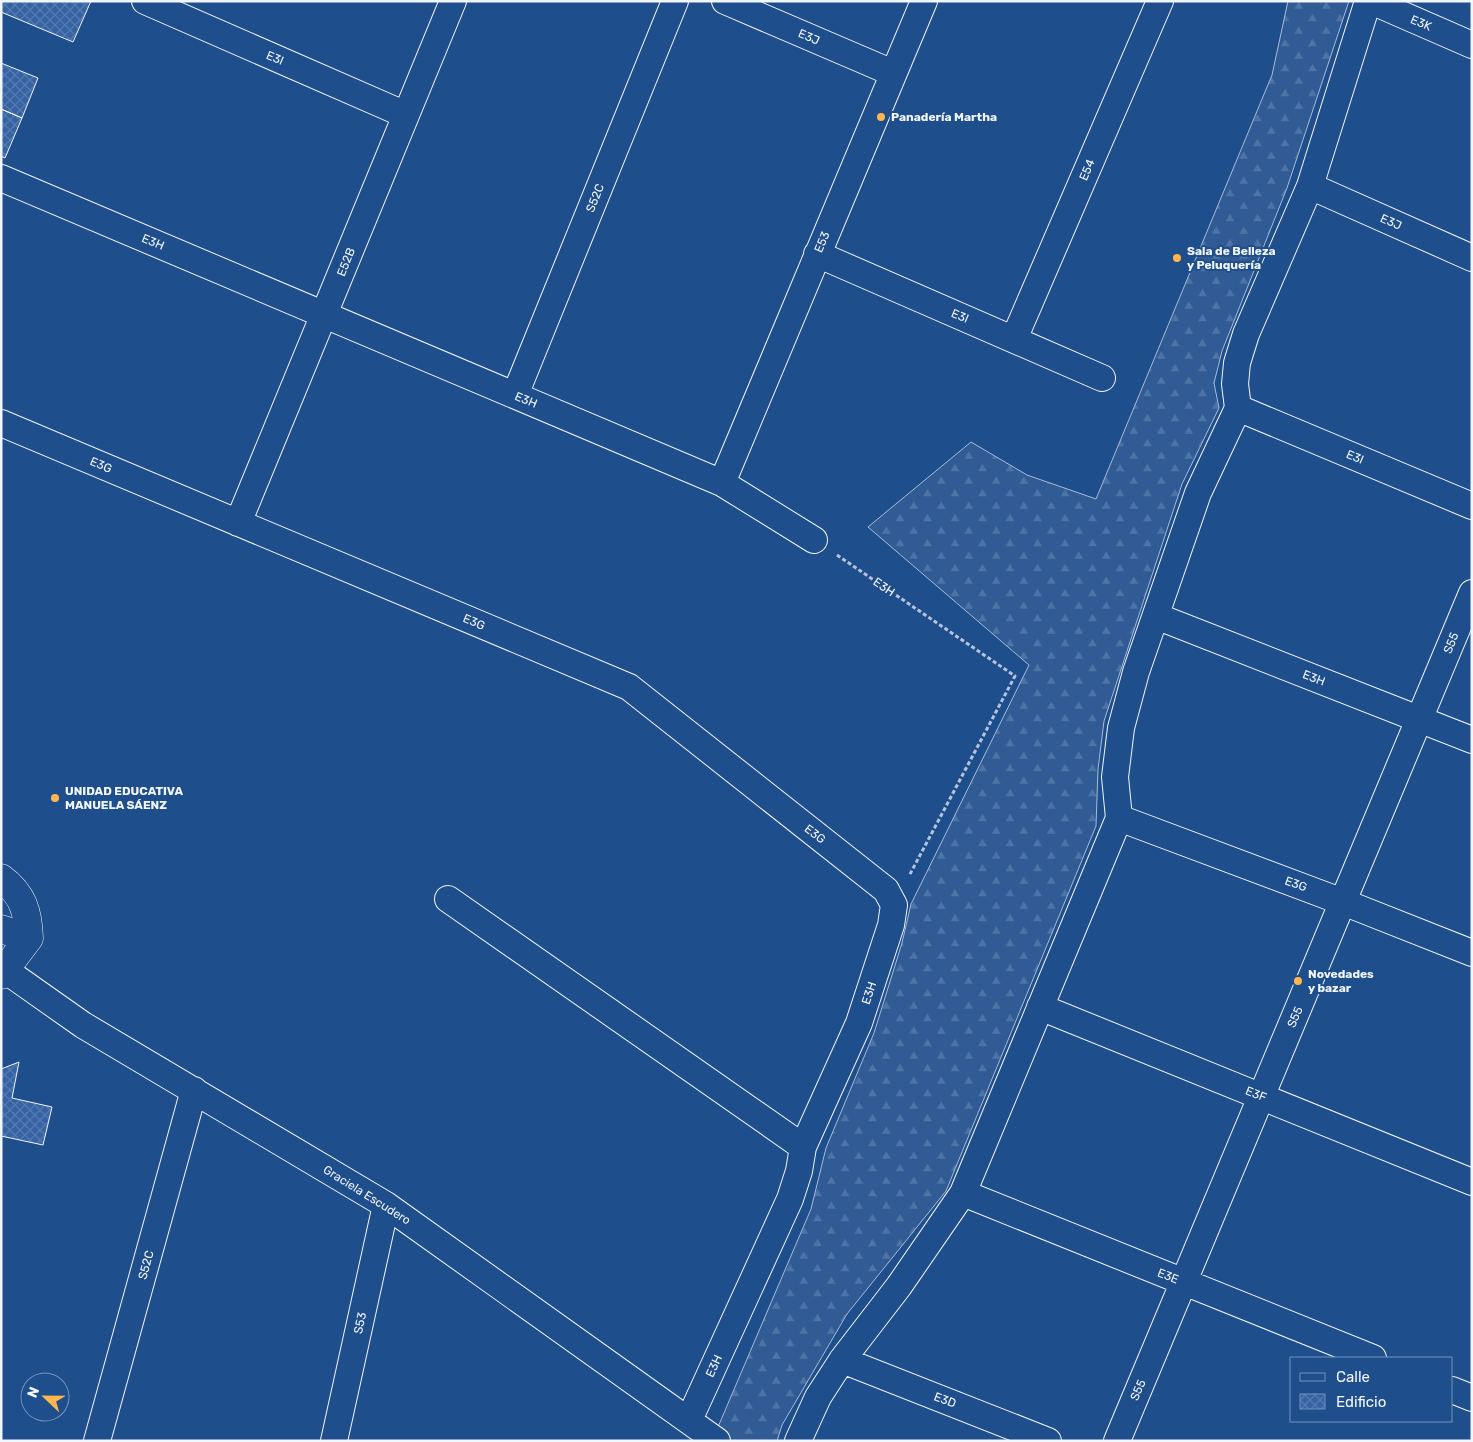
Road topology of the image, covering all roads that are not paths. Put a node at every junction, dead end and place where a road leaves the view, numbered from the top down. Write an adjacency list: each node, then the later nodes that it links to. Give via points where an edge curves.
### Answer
1 (145, 1): 10 (street, E3I)
2 (453, 1): 10 (street, E52B)
3 (674, 1): 18 (street, S52C)
4 (726, 1): 9 (street, E3J)
5 (924, 1): 9 (street, E53)
6 (1160, 1): 16 (street, E54)
7 (1369, 1): 8 (street, E3K); 12 (street)
8 (1472, 45)
9 (893, 73): 13 (street, E53)
10 (406, 115): 15 (street, E52B)
11 (1, 178): 15 (street, E3H)
12 (1310, 186): 14 (street, E3J); 19 (street, via 1246,334 1237,362)
13 (817, 254): 16 (street, E3I); 21 (street, E53)
14 (1472, 258)
15 (324, 315): 18 (street, E3H); 23 (street, E52B)
16 (1014, 339): 17 (street, E3I)
17 (1102, 378)
18 (514, 395): 21 (street, E3H)
19 (1238, 408): 22 (street, E3I); 26 (street, via 1198,493)
20 (1, 423): 23 (street, E3G)
21 (722, 483): 24 (street, E3H)
22 (1472, 506)
23 (238, 523): 33 (street, E3G, via 629,687 886,890)
24 (814, 540)
25 (1472, 593): 27 (street, S55)
26 (1156, 616): 27 (street, E3H); 29 (street, via 1121,728 1114,777)
27 (1420, 719): 28 (street, E3H); 32 (street, S55)
28 (1472, 740)
29 (1119, 818): 32 (street, E3G); 38 (street)
30 (1, 878): 35 (main road, via 15,891 26,909)
31 (448, 899): 41 (street)
32 (1344, 902): 36 (street, E3G); 40 (street, S55)
33 (894, 905): 41 (street, E3H, via 891,926 859,1023)
34 (1, 929): 35 (main road)
35 (29, 938): 37 (main road)
36 (1472, 953)
37 (3, 972): 39 (street, Graciela Escudero, via 83,1025)
38 (1040, 1007): 40 (street, E3F); 43 (street)
39 (194, 1090): 44 (street, Graciela Escudero); 51 (street, S52C)
40 (1262, 1096): 42 (street, E3F); 45 (street, S55)
41 (803, 1147): 50 (street, E3H, via 800,1171 790,1199)
42 (1472, 1182)
43 (963, 1193): 45 (street, E3E); 47 (street, via 899,1286)
44 (386, 1205): 50 (street, Graciela Escudero); 52 (street, S53)
45 (1184, 1282): 46 (street, E3E); 56 (street, S55)
46 (1371, 1357)
47 (842, 1360): 54 (street, via 818,1397); 55 (street, E3D)
48 (1453, 1390): 49 (street)
49 (1472, 1398)
50 (689, 1420): 53 (street, Graciela Escudero)
51 (97, 1441)
52 (334, 1441)
53 (717, 1441)
54 (798, 1441)
55 (1048, 1441)
56 (1117, 1441)

